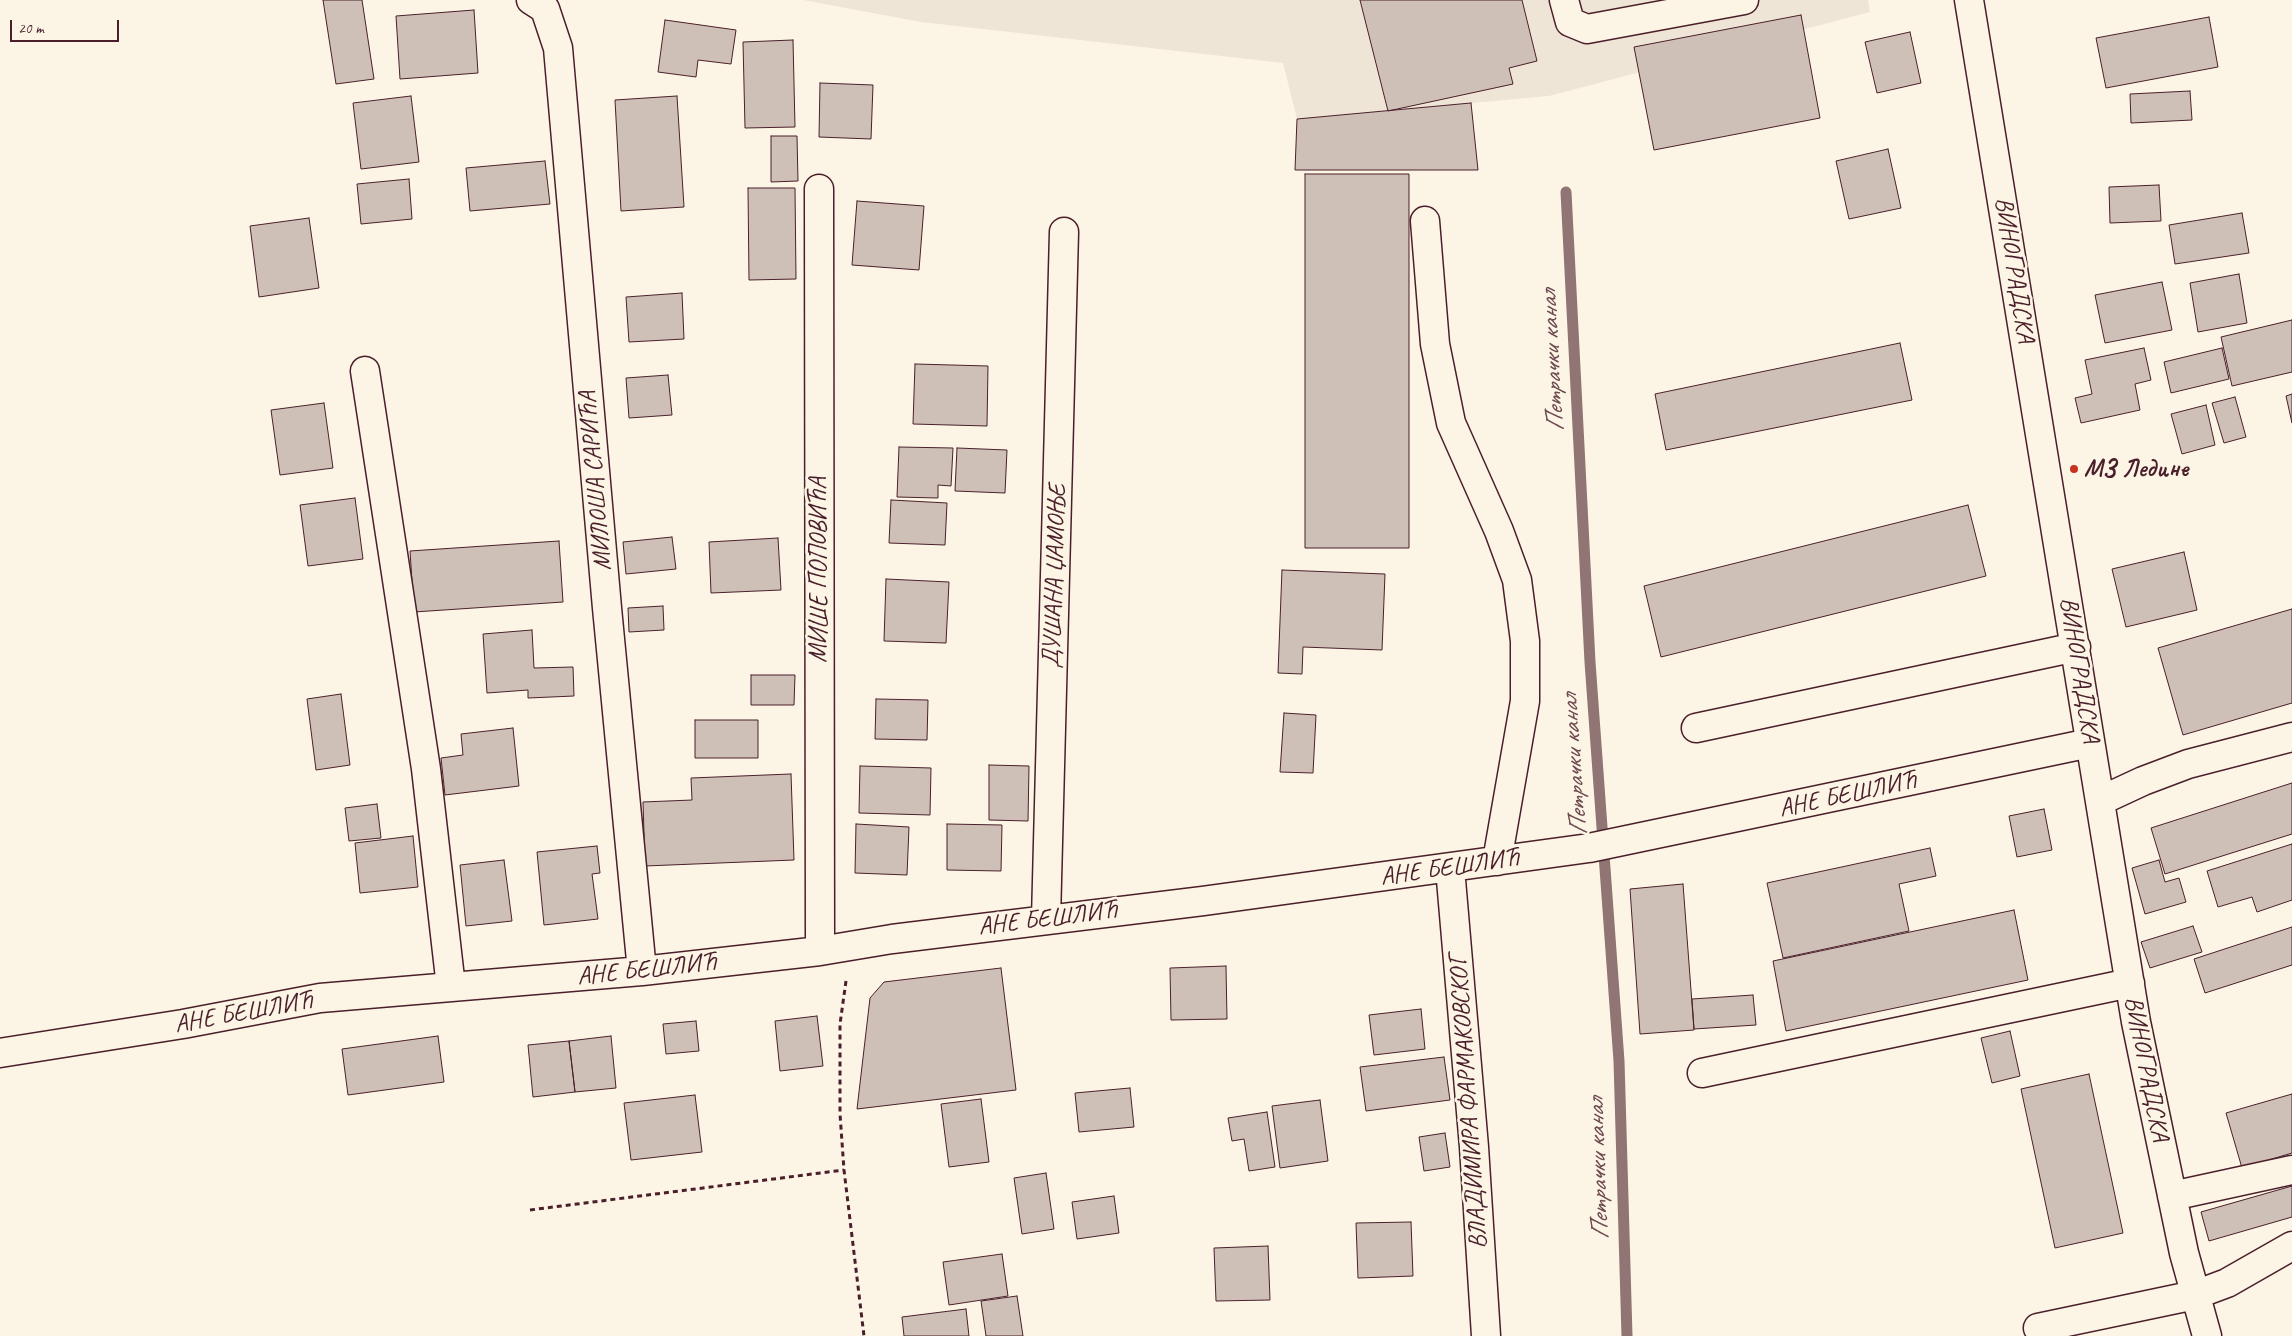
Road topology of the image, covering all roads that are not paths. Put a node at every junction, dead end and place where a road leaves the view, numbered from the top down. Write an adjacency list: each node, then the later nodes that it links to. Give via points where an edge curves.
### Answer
1 (531, 0): 18 (street, МИЛОША САРИЋА, via 545,9 558,48)
2 (1564, 0): 3 (street, via 1570,22 1587,29)
3 (1744, 0)
4 (1969, 0): 9 (street, ВИНОГРАДСКА)
5 (819, 189): 17 (street, МИШЕ ПОПОВИЋА)
6 (1425, 221): 14 (street, via 1435,344 1451,423 1517,580 1525,641 1525,701)
7 (1064, 232): 16 (street, ДУШАНА ЏАМОЊЕ)
8 (365, 371): 20 (street, via 426,769)
9 (2076, 647): 10 (street); 12 (street, ВИНОГРАДСКА)
10 (1696, 728)
11 (2292, 737): 13 (street, via 2188,764)
12 (2090, 743): 13 (street, ВИНОГРАДСКА); 14 (street, АНЕ БЕШЛИЋ, via 1631,841)
13 (2100, 801): 19 (street, ВИНОГРАДСКА)
14 (1497, 861): 15 (street, АНЕ БЕШЛИЋ)
15 (1450, 868): 16 (street, АНЕ БЕШЛИЋ); 28 (street, ВЛАДИМИРА ФАРМАКОВСКОГ)
16 (1046, 919): 17 (street, АНЕ БЕШЛИЋ, via 892,938)
17 (820, 951): 18 (street, АНЕ БЕШЛИЋ)
18 (642, 971): 20 (street, АНЕ БЕШЛИЋ)
19 (2130, 983): 22 (street); 24 (street, ВИНОГРАДСКА)
20 (451, 987): 21 (street, АНЕ БЕШЛИЋ, via 320,998)
21 (0, 1053)
22 (1702, 1073)
23 (2292, 1170): 24 (street)
24 (2172, 1196): 26 (street, ВИНОГРАДСКА)
25 (2292, 1246): 26 (street, via 2227,1282)
26 (2195, 1294): 27 (street); 29 (street, ВИНОГРАДСКА)
27 (2038, 1328)
28 (1486, 1336)
29 (2207, 1336)

